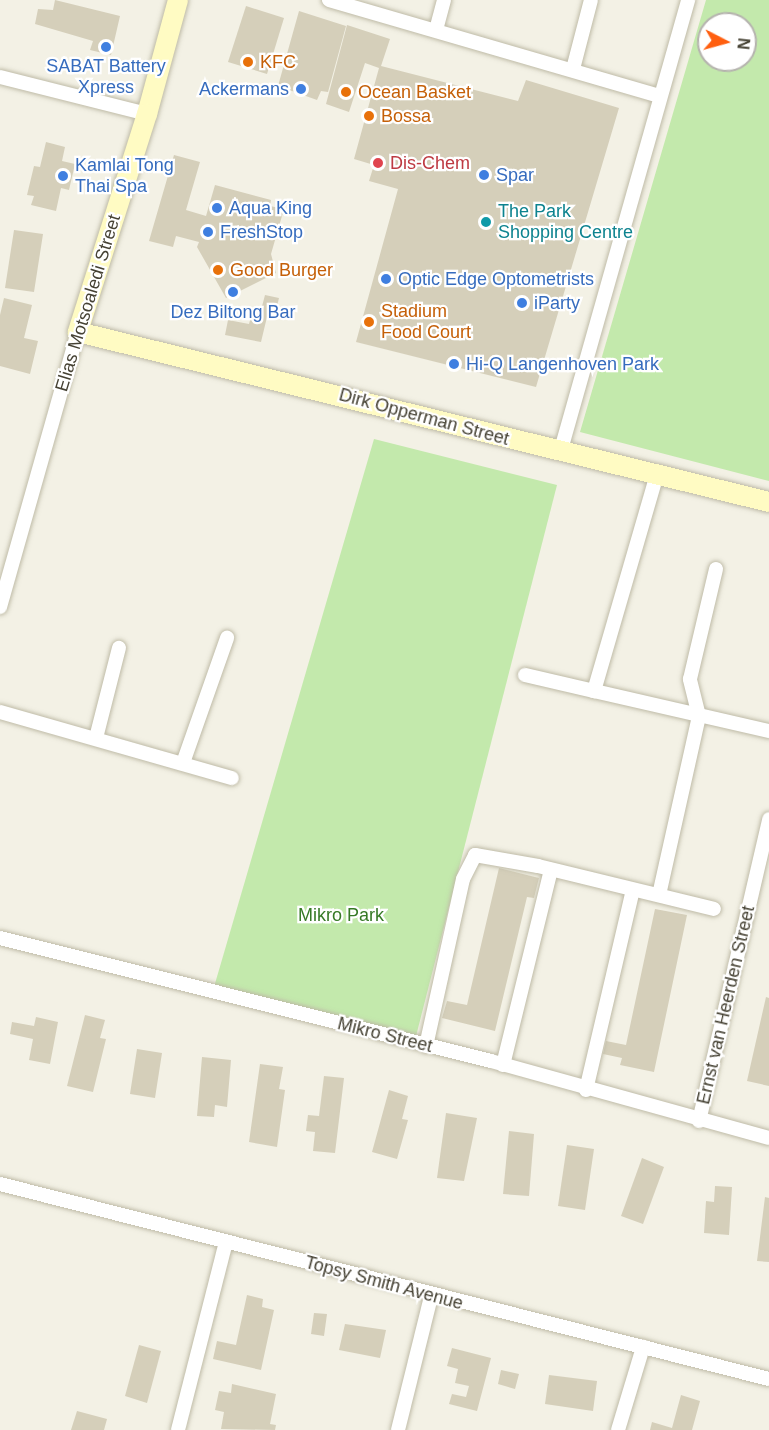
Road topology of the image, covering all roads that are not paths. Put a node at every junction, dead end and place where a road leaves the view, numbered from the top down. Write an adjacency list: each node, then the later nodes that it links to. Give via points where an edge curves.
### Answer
1 (178, 0): 10 (street, Elias Motsoaledi Street)
2 (329, 0): 6 (street)
3 (444, 0): 6 (street)
4 (591, 0): 7 (street)
5 (688, 0): 9 (street)
6 (436, 30): 7 (street)
7 (573, 69): 9 (street)
8 (0, 78): 10 (street)
9 (659, 96): 12 (street)
10 (147, 114): 11 (street, Elias Motsoaledi Street)
11 (78, 332): 12 (street, Dirk Opperman Street, via 279,379); 16 (street, Elias Motsoaledi Street)
12 (560, 453): 13 (street, Dirk Opperman Street)
13 (657, 474): 14 (street, Dirk Opperman Street); 20 (street)
14 (769, 502)
15 (716, 569): 22 (street, via 690,679)
16 (0, 607)
17 (227, 638): 25 (street)
18 (119, 648): 24 (street)
19 (525, 675): 20 (street)
20 (594, 691): 22 (street)
21 (0, 712): 24 (street)
22 (699, 716): 23 (street); 30 (street)
23 (769, 731)
24 (96, 738): 25 (street)
25 (183, 763): 26 (street)
26 (231, 778)
27 (768, 827): 36 (street, Ernst van Heerden Street)
28 (551, 870): 29 (street); 33 (street, via 480,854 472,857 463,879); 34 (street)
29 (633, 890): 30 (street); 35 (street)
30 (658, 895): 31 (street)
31 (714, 909)
32 (0, 938): 33 (street, Mikro Street)
33 (426, 1046): 34 (street, Mikro Street)
34 (503, 1065): 35 (street, Mikro Street)
35 (586, 1090): 36 (street, Mikro Street)
36 (699, 1121): 37 (street, Mikro Street)
37 (769, 1138)
38 (0, 1184): 39 (street, Topsy Smith Avenue)
39 (226, 1242): 40 (street, Topsy Smith Avenue); 43 (street)
40 (431, 1297): 41 (street, Topsy Smith Avenue); 44 (street)
41 (643, 1347): 42 (street, Topsy Smith Avenue); 45 (street)
42 (769, 1380)
43 (178, 1430)
44 (398, 1430)
45 (618, 1430)

